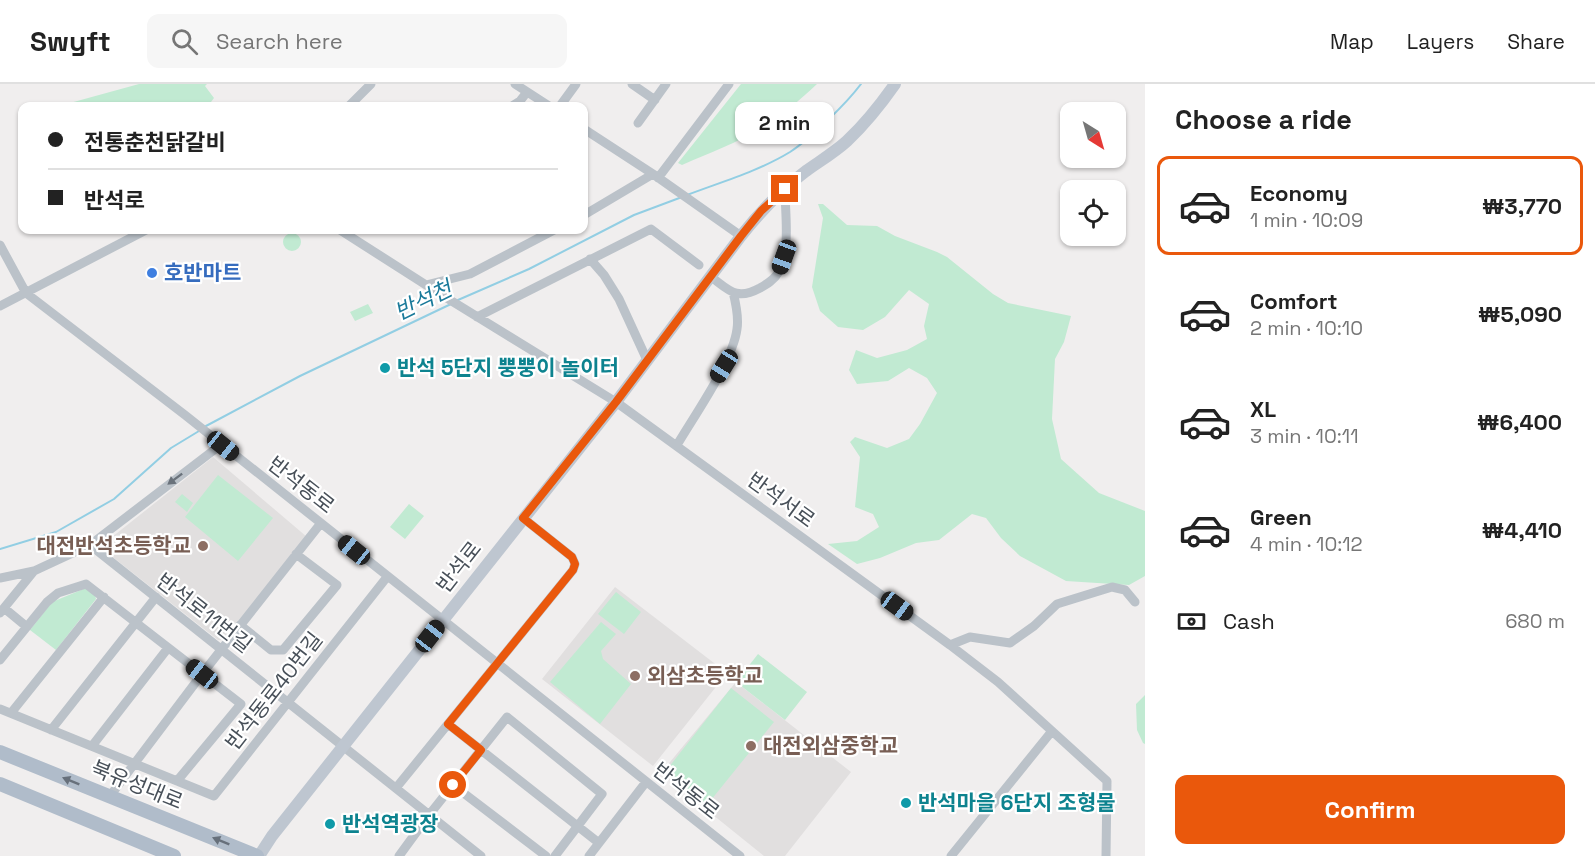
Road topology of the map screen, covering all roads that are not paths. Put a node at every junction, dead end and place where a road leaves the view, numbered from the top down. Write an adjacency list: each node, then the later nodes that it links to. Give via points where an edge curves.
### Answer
1 (371, 84): 10 (street)
2 (515, 84): 8 (street)
3 (576, 84): 13 (street)
4 (632, 84): 9 (street)
5 (666, 84): 9 (street)
6 (729, 84): 16 (street)
7 (895, 84): 17 (street, 반석로, via 846,142)
8 (526, 92): 11 (street); 12 (street)
9 (655, 100): 14 (street)
10 (353, 102)
11 (518, 102)
12 (542, 102)
13 (563, 102)
14 (639, 123)
15 (588, 132): 16 (street)
16 (656, 176): 18 (street); 22 (street)
17 (785, 189): 22 (street, 반석로); 28 (street, via 786,238 778,273 747,294)
18 (588, 213)
19 (139, 234): 29 (street)
20 (346, 234): 27 (street, 반석서로)
21 (545, 234): 27 (street, via 470,274)
22 (741, 236): 26 (street, 반석로)
23 (0, 245): 29 (street)
24 (590, 259): 25 (street, via 651,229); 31 (street); 32 (street, via 619,299)
25 (699, 265)
26 (710, 276): 28 (street); 32 (street, 반석로)
27 (426, 285): 31 (street, 반석서로)
28 (733, 292): 34 (street, via 737,331 724,366)
29 (26, 293): 30 (street); 35 (street, 반석동로)
30 (0, 306)
31 (474, 315): 33 (street, 반석서로)
32 (647, 360): 33 (street, 반석로)
33 (616, 402): 34 (street, 반석서로); 36 (street, 반석로)
34 (677, 445): 51 (street, 반석서로)
35 (223, 446): 37 (street, 반석동로); 38 (street, one-way to 38)
36 (523, 518): 47 (street, 반석로); 55 (street, via 572,557 575,564)
37 (321, 523): 39 (street); 41 (street, 반석동로)
38 (90, 545): 40 (street); 44 (street, 반석로11번길)
39 (296, 554): 49 (street); 49 (street, via 337,585 283,650 271,650)
40 (34, 571): 42 (street); 46 (street)
41 (387, 577): 47 (street, 반석동로); 57 (street, 반석동로40번길)
42 (0, 578)
43 (104, 597): 48 (street, 반석동로40번길); 50 (street, 반석동로40번길, via 86,584 58,593); 59 (street)
44 (156, 597): 48 (street); 53 (street, 반석로11번길)
45 (1134, 602): 51 (street, via 1125,590 1112,588 1057,604 1010,643 970,637)
46 (2, 610): 50 (street)
47 (442, 620): 55 (street, 반석동로); 64 (street, 반석로)
48 (135, 622): 52 (street, 반석동로40번길); 61 (street)
49 (240, 625): 53 (street)
50 (27, 627): 54 (street, 반석동로40번길)
51 (950, 645): 62 (street, 반석서로)
52 (168, 648): 56 (street, 반석동로40번길); 63 (street)
53 (222, 650): 56 (street); 57 (street, 반석로11번길)
54 (0, 660)
55 (497, 663): 60 (street); 69 (street, 반석동로)
56 (202, 674): 67 (street); 68 (street, 반석동로40번길, via 241,704)
57 (288, 703): 64 (street, 반석로11번길); 68 (street, 반석동로40번길, via 214,796)
58 (0, 709): 59 (street, 반석동로40번길)
59 (11, 713): 61 (street, 반석동로40번길)
60 (448, 724): 65 (street); 72 (street)
61 (51, 730): 63 (street, 반석동로40번길)
62 (1052, 731): 87 (street); 88 (street, 반석서로, via 1107,781)
63 (92, 746): 67 (street, 반석동로40번길)
64 (344, 747): 72 (street, 반석로11번길); 79 (street, 반석로)
65 (481, 750): 71 (street); 75 (street); 75 (street, via 507,717 603,794)
66 (0, 752): 73 (main road, 북유성대로, one-way to 66)
67 (133, 764): 68 (street, 반석동로40번길); 73 (street)
68 (177, 781)
69 (646, 782): 76 (street); 86 (street, 반석동로)
70 (0, 783): 78 (main road)
71 (453, 785): 74 (street); 83 (street)
72 (396, 788): 74 (street, 반석로11번길)
73 (110, 796): 79 (main road, 북유성대로, one-way to 73)
74 (429, 815): 77 (street, 반석로11번길); 80 (street)
75 (578, 826): 76 (street); 84 (street)
76 (599, 843): 85 (street)
77 (470, 847): 81 (street); 82 (street, 반석로11번길)
78 (174, 856)
79 (258, 856)
80 (399, 856)
81 (463, 856)
82 (481, 856)
83 (546, 856)
84 (555, 856)
85 (589, 856)
86 (740, 856)
87 (951, 856)
88 (1106, 856)

